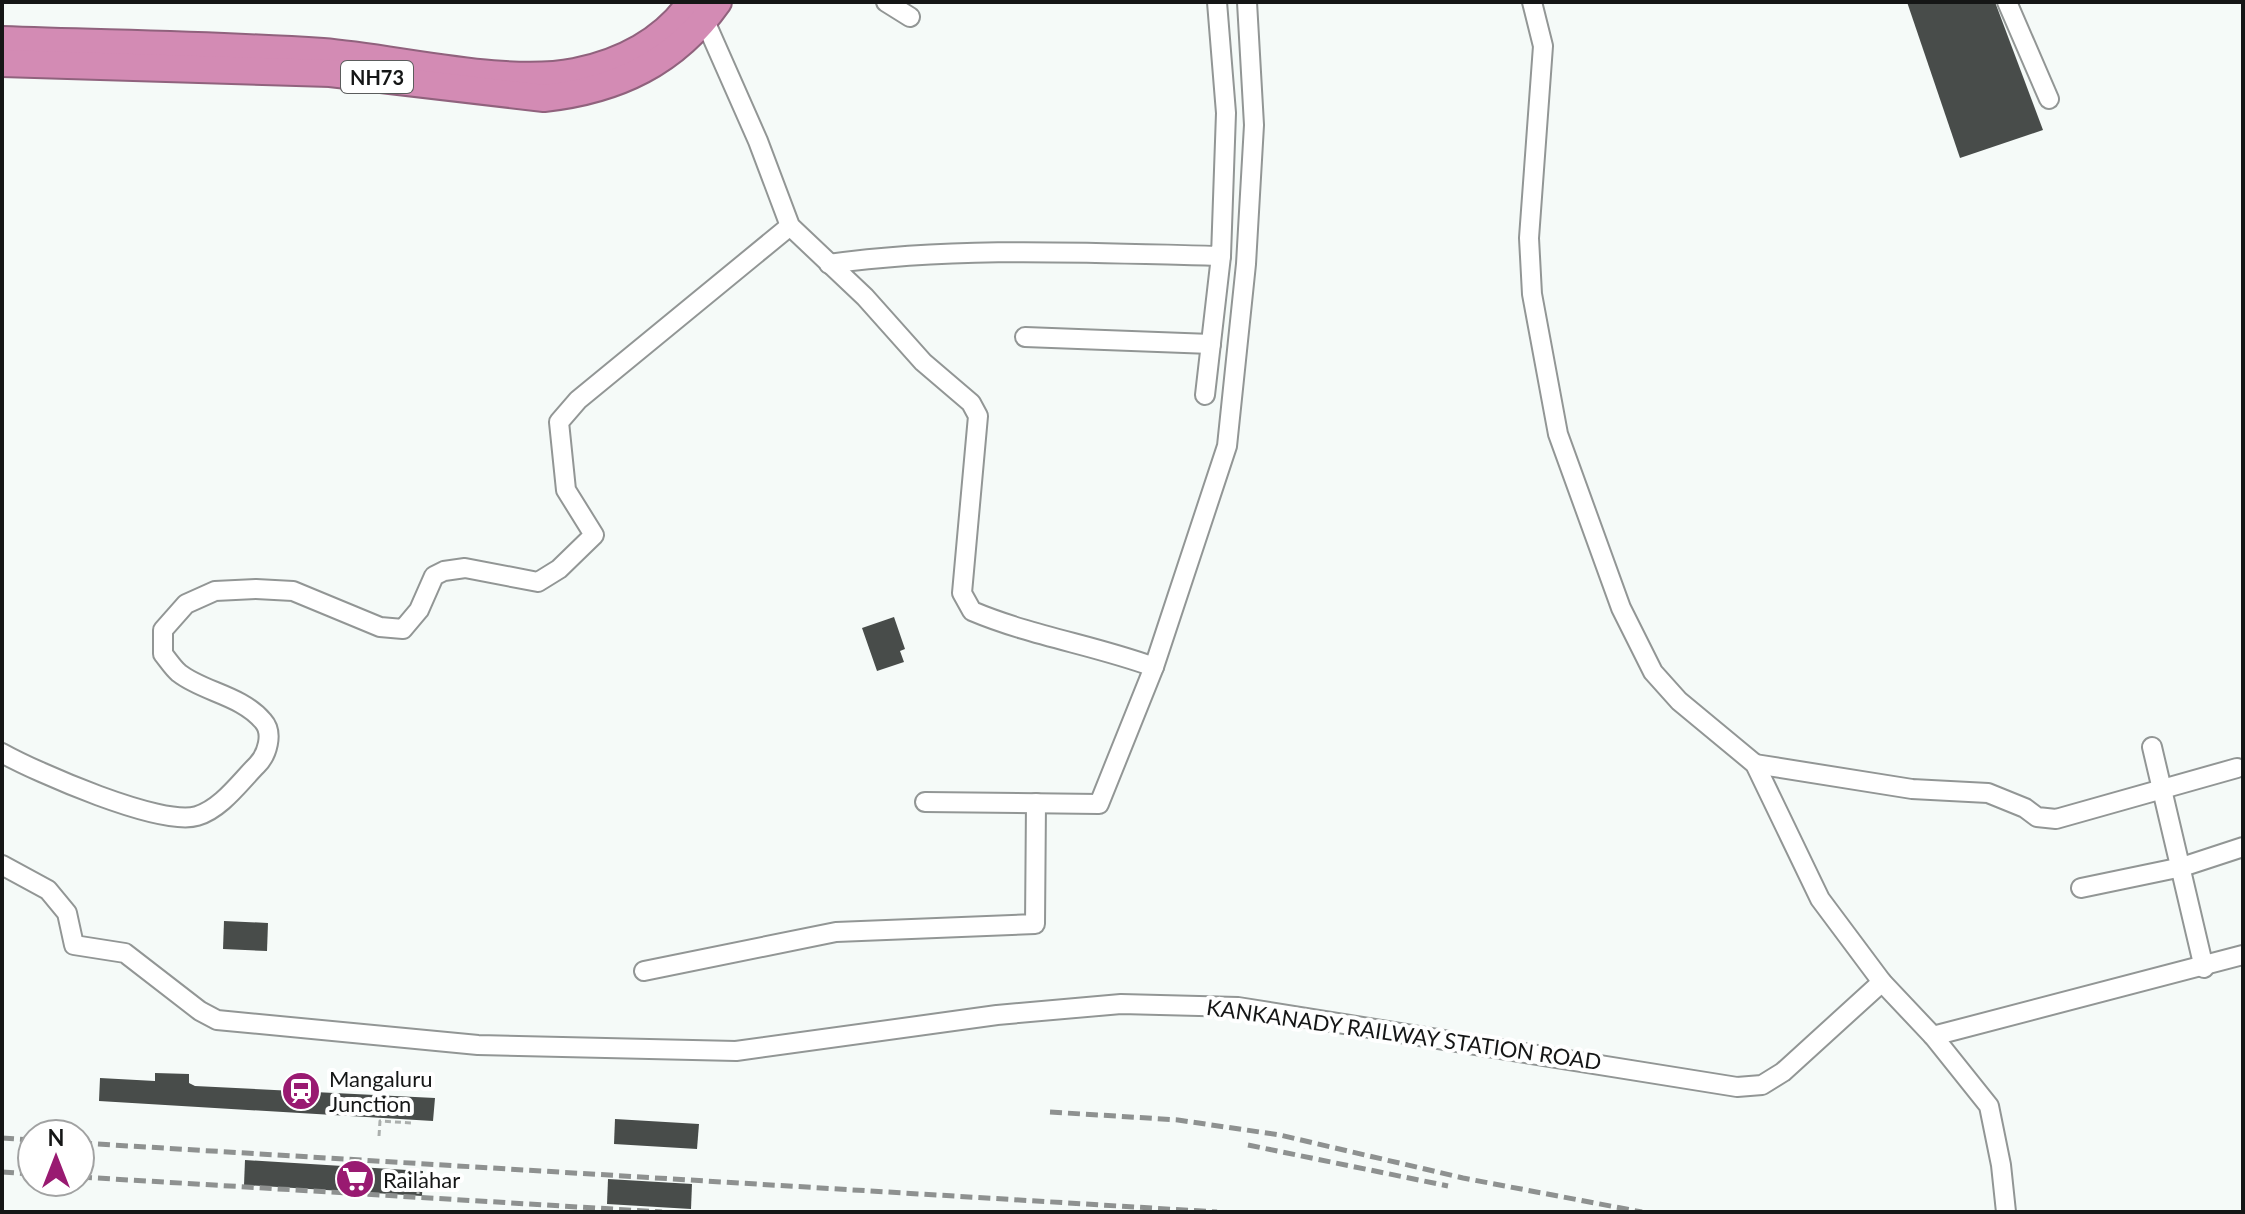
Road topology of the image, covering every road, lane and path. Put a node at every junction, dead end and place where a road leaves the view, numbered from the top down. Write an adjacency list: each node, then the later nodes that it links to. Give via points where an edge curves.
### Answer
1 (886, 2): 7 (street)
2 (1217, 2): 12 (street, via 1226,113)
3 (1247, 2): 17 (street, via 1254,125 1227,446)
4 (1532, 2): 20 (street, via 1543,46 1529,238 1532,294 1558,434 1621,608 1653,672 1679,701)
5 (2007, 2): 10 (street)
6 (705, 8): 8 (highway, NH73, via 642,49 609,63 573,73 525,76 323,52); 9 (highway, NH73, via 653,67 617,84 544,98 330,73); 11 (street)
7 (910, 17)
8 (2, 40)
9 (2, 63)
10 (2049, 99)
11 (790, 226): 13 (street); 19 (street, via 578,400 559,422 566,490 594,535 559,569 538,582 465,568 444,571 434,576 419,610 403,629 380,627 293,591 215,591 186,604 163,630 163,654 179,673 226,694 265,722 269,738 262,759 216,806 196,817 121,804)
12 (1221, 256): 13 (street, via 1041,252 887,256); 15 (street)
13 (829, 264): 17 (street, via 923,362 971,403 978,416 962,593 972,611)
14 (1025, 337): 15 (street)
15 (1211, 344): 16 (street)
16 (1205, 395)
17 (1154, 667): 24 (street, via 1099,804)
18 (2152, 747): 22 (street)
19 (2, 753)
20 (1755, 764): 22 (street, via 1912,789 1988,793 2037,817 2056,819); 32 (street, via 1820,899)
21 (2237, 768): 22 (street)
22 (2162, 788): 27 (street)
23 (925, 802): 24 (street)
24 (1036, 803): 31 (street, via 1035,924 836,932)
25 (2243, 847): 27 (street)
26 (2, 865): 32 (street, KANKANADY RAILWAY STATION ROAD, via 48,890 67,913 74,945 125,953 217,1020 478,1045 736,1051 997,1015 1189,1003 1737,1087 1762,1085 1783,1072)
27 (2182, 867): 28 (street); 30 (street)
28 (2081, 888)
29 (2243, 955): 30 (street)
30 (2204, 968): 33 (street)
31 (644, 971)
32 (1882, 982): 33 (street)
33 (1933, 1036): 40 (street, via 1989,1106)
34 (412, 1123): 35 (path, via 380,1121)
35 (379, 1136)
36 (419, 1173): 37 (path)
37 (418, 1183): 38 (path); 39 (path)
38 (429, 1183)
39 (418, 1194)
40 (2006, 1212)

